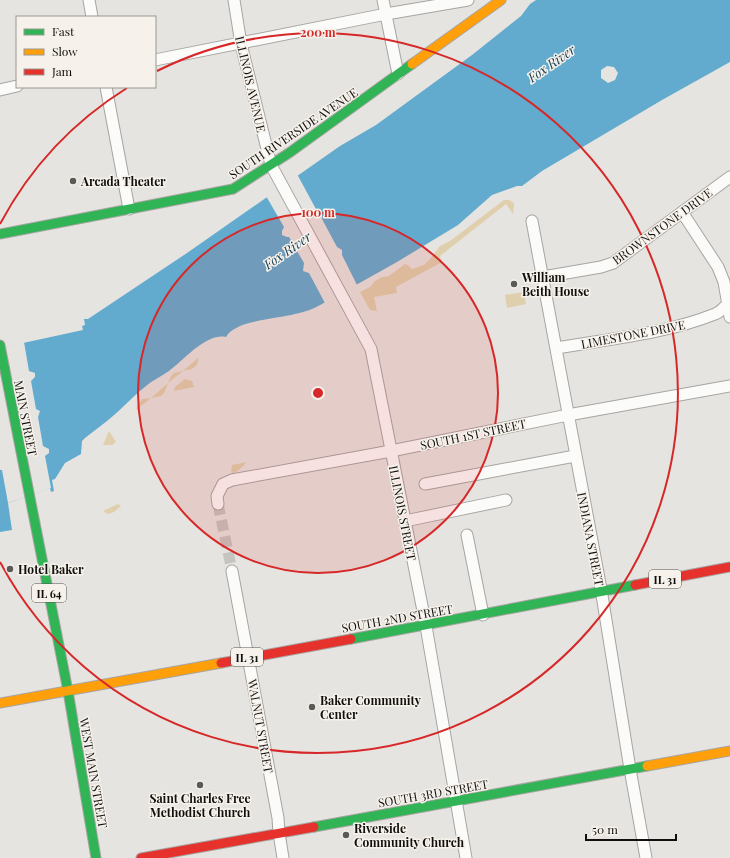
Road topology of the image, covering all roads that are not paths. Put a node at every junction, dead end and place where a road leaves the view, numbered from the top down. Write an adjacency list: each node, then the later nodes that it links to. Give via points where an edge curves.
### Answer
1 (89, 0): 7 (street)
2 (234, 0): 8 (street, ILLINOIS AVENUE)
3 (383, 0): 6 (street)
4 (468, 0): 6 (street)
5 (501, 0): 10 (main road, SOUTH RIVERSIDE AVENUE)
6 (386, 14): 8 (street); 10 (street)
7 (92, 16)
8 (242, 44): 9 (street); 14 (street, ILLINOIS AVENUE)
9 (156, 60)
10 (398, 74): 14 (main road, SOUTH RIVERSIDE AVENUE)
11 (16, 86): 13 (street)
12 (106, 88): 17 (street)
13 (0, 90)
14 (271, 165): 16 (street, ILLINOIS AVENUE); 17 (main road, SOUTH RIVERSIDE AVENUE, via 233,189)
15 (730, 177): 18 (street, BROWNSTONE DRIVE)
16 (283, 188): 28 (street, ILLINOIS STREET, via 371,349)
17 (129, 209): 20 (main road, SOUTH RIVERSIDE AVENUE)
18 (682, 212): 21 (street, BROWNSTONE DRIVE, via 613,263); 22 (street, via 718,267)
19 (532, 222): 21 (street, INDIANA STREET)
20 (0, 234)
21 (543, 278): 25 (street, INDIANA STREET)
22 (729, 304): 23 (street); 25 (street, LIMESTONE DRIVE, via 717,313 671,327)
23 (730, 317)
24 (0, 345): 41 (main road, MAIN STREET / IL 64)
25 (556, 348): 27 (street, INDIANA STREET)
26 (730, 386): 27 (street, SOUTH 1ST STREET)
27 (568, 415): 28 (street, SOUTH 1ST STREET); 29 (street, INDIANA STREET)
28 (391, 451): 32 (street, SOUTH 1ST STREET, via 232,480 219,489); 33 (street, ILLINOIS STREET)
29 (575, 456): 30 (street); 37 (street, INDIANA STREET)
30 (425, 484)
31 (506, 500): 33 (street)
32 (218, 504)
33 (405, 521): 39 (street, ILLINOIS STREET)
34 (467, 535): 38 (street)
35 (730, 567): 37 (main road, SOUTH 2ND STREET / IL 31)
36 (232, 571): 40 (street, WALNUT STREET)
37 (601, 592): 38 (main road, SOUTH 2ND STREET / IL 31); 44 (street, INDIANA STREET)
38 (483, 615): 39 (main road, SOUTH 2ND STREET / IL 31)
39 (426, 626): 40 (main road, SOUTH 2ND STREET / IL 31); 45 (street, ILLINOIS STREET)
40 (248, 657): 41 (main road, SOUTH 2ND STREET / IL 31); 46 (street, WALNUT STREET)
41 (68, 691): 42 (main road, IL 31); 47 (main road, WEST MAIN STREET / IL 64)
42 (0, 703)
43 (730, 751): 44 (main road, SOUTH 3RD STREET)
44 (630, 769): 45 (main road, SOUTH 3RD STREET); 51 (street, INDIANA STREET)
45 (456, 801): 46 (main road, SOUTH 3RD STREET); 50 (street, ILLINOIS STREET)
46 (279, 833): 48 (main road, SOUTH 3RD STREET); 49 (street, WALNUT STREET)
47 (96, 858)
48 (141, 858)
49 (283, 858)
50 (466, 858)
51 (646, 858)

